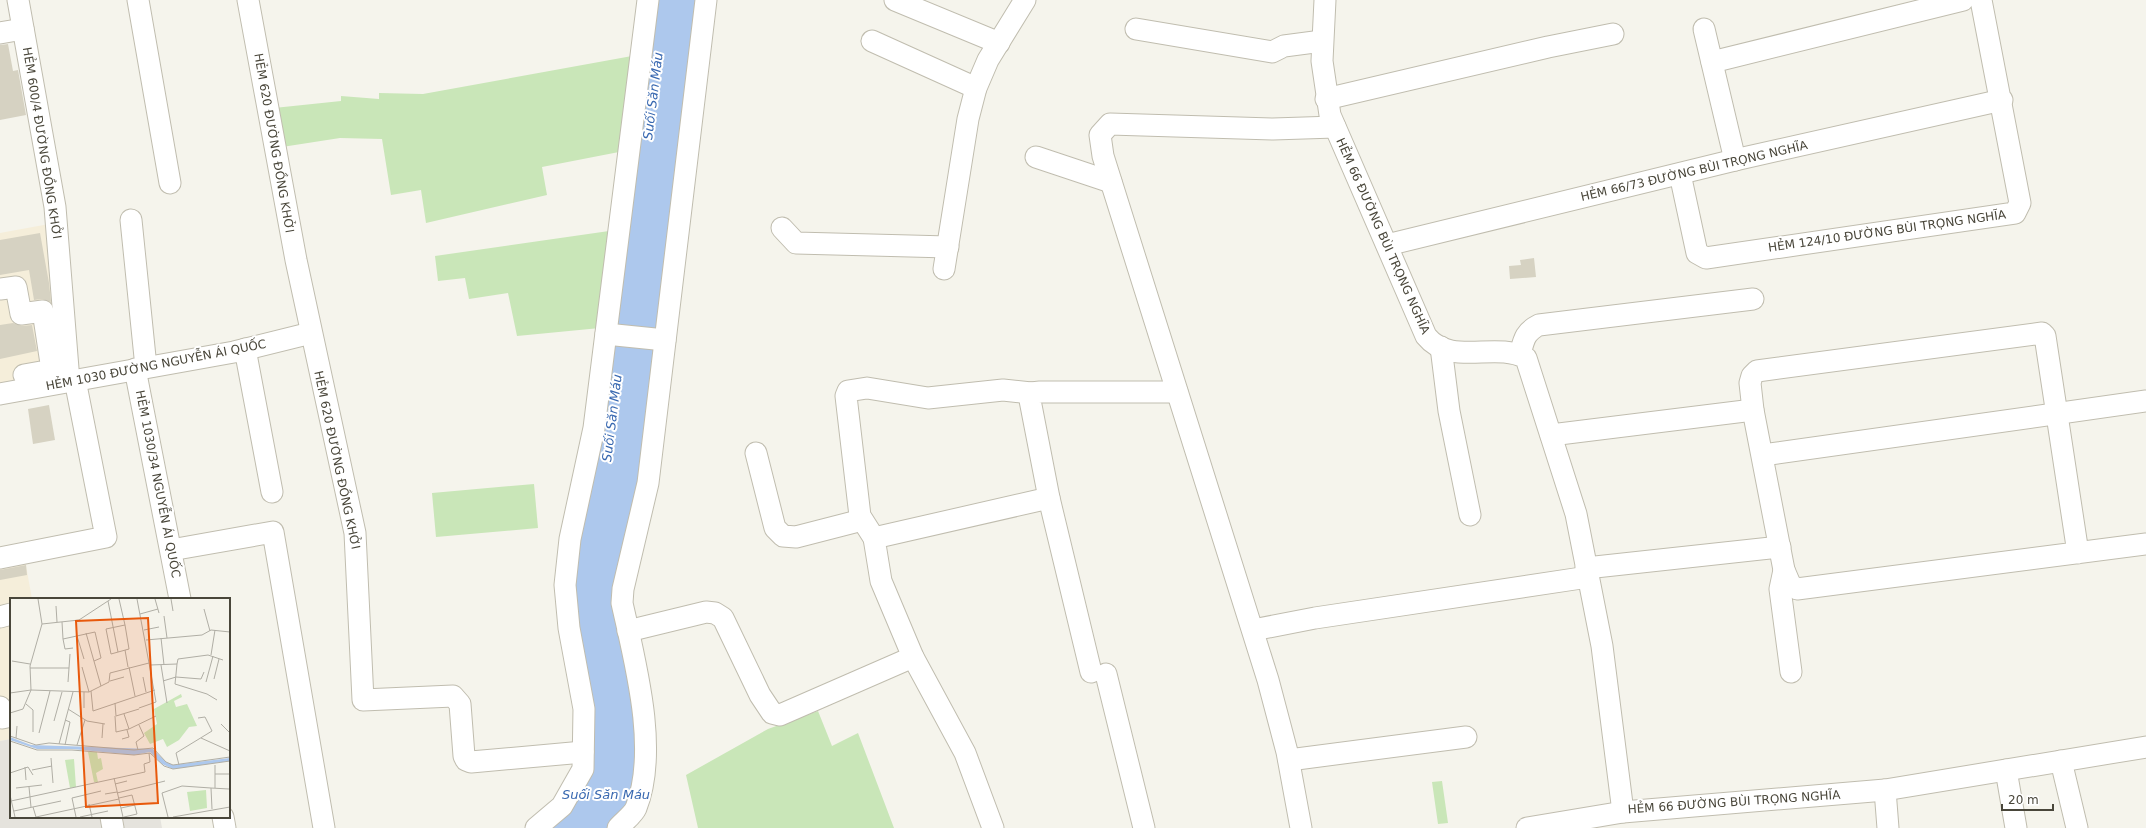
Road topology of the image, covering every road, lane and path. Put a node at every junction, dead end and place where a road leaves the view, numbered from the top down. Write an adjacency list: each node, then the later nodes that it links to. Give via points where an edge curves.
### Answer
1 (18, 0): 11 (street, HẺM 600/4 ĐƯỜNG ĐỒNG KHỞI)
2 (138, 0): 28 (street)
3 (248, 0): 36 (street, HẺM 620 ĐƯỜNG ĐỒNG KHỞI)
4 (648, 0): 37 (street)
5 (706, 0): 38 (street)
6 (895, 0): 18 (street)
7 (1025, 0): 18 (street)
8 (1325, 0): 17 (street, HẺM 66 ĐƯỜNG BÙI TRỌNG NGHĨA)
9 (1963, 0): 19 (street)
10 (1982, 0): 22 (street, HẺM 124/10 ĐƯỜNG BÙI TRỌNG NGHĨA)
11 (23, 29): 14 (street); 44 (street, HẺM 600/4 ĐƯỜNG ĐỒNG KHỞI, via 57,222)
12 (1136, 30): 17 (street, via 1272,52 1284,46)
13 (1704, 30): 19 (street)
14 (0, 33)
15 (1613, 34): 21 (street)
16 (872, 41): 20 (street)
17 (1322, 41): 21 (street, HẺM 66 ĐƯỜNG BÙI TRỌNG NGHĨA)
18 (999, 43): 20 (street, via 988,60)
19 (1712, 62): 25 (street)
20 (976, 88): 32 (street, via 968,119)
21 (1326, 99): 23 (street, HẺM 66 ĐƯỜNG BÙI TRỌNG NGHĨA)
22 (2002, 100): 25 (street, HẺM 66/73 ĐƯỜNG BÙI TRỌNG NGHĨA); 26 (street, HẺM 124/10 ĐƯỜNG BÙI TRỌNG NGHĨA, via 2020,203 2015,213 1706,258 1697,253)
23 (1335, 127): 27 (street, via 1273,129 1110,124 1100,135); 31 (street, HẺM 66 ĐƯỜNG BÙI TRỌNG NGHĨA)
24 (1036, 157): 27 (street)
25 (1735, 160): 26 (street, HẺM 66/73 ĐƯỜNG BÙI TRỌNG NGHĨA)
26 (1680, 174): 31 (street, HẺM 66/73 ĐƯỜNG BÙI TRỌNG NGHĨA)
27 (1111, 182): 45 (street)
28 (170, 184)
29 (131, 220): 42 (street, HẺM 1030/34 NGUYỄN ÁI QUỐC)
30 (782, 228): 32 (street, via 796,243)
31 (1387, 245): 39 (street, HẺM 66 ĐƯỜNG BÙI TRỌNG NGHĨA, via 1426,336 1432,343)
32 (948, 247): 33 (street)
33 (944, 270)
34 (0, 289): 43 (street, via 16,286 21,314 43,311 52,370)
35 (1752, 299): 41 (street, via 1540,325 1529,330)
36 (311, 333): 40 (street, HẺM 1030 ĐƯỜNG NGUYỄN ÁI QUỐC); 77 (street, HẺM 620 ĐƯỜNG ĐỒNG KHỞI, via 355,533 363,700 453,696 460,704 464,756 471,762)
37 (606, 334): 38 (street); 77 (street, via 594,428 570,539 565,585 569,628 584,709)
38 (665, 340): 70 (street, via 648,482 623,589 622,603)
39 (1441, 347): 41 (street, HẺM 66 ĐƯỜNG BÙI TRỌNG NGHĨA, via 1450,352); 56 (street, via 1449,411)
40 (245, 349): 42 (street, HẺM 1030 ĐƯỜNG NGUYỄN ÁI QUỐC); 54 (street)
41 (1520, 354): 51 (street, HẺM 66 ĐƯỜNG BÙI TRỌNG NGHĨA, via 1526,358)
42 (141, 368): 44 (street, HẺM 1030 ĐƯỜNG NGUYỄN ÁI QUỐC); 61 (street, HẺM 1030/34 NGUYỄN ÁI QUỐC)
43 (0, 379)
44 (72, 381): 47 (street, HẺM 1030 ĐƯỜNG NGUYỄN ÁI QUỐC); 63 (street, HẺM 600/4 ĐƯỜNG ĐỒNG KHỞI, via 106,537)
45 (1177, 392): 46 (street); 69 (street)
46 (1031, 393): 55 (street, via 1029,395); 57 (street, via 1003,390 928,398 867,388 848,391 846,396 851,455)
47 (0, 394)
48 (2146, 401): 50 (street)
49 (1753, 410): 50 (street, via 1750,383 1757,371 2039,333 2044,336); 51 (street); 53 (street)
50 (2056, 414): 53 (street); 62 (street)
51 (1552, 435): 65 (street, HẺM 66 ĐƯỜNG BÙI TRỌNG NGHĨA, via 1576,514)
52 (756, 453): 57 (street, via 775,528 783,536 796,537)
53 (1763, 455): 60 (street)
54 (272, 492)
55 (1049, 498): 58 (street); 92 (street)
56 (1470, 515)
57 (862, 520): 58 (street)
58 (874, 538): 71 (street, via 881,580)
59 (2146, 544): 62 (street)
60 (1780, 547): 64 (street); 65 (street)
61 (171, 550): 66 (street, HẺM 1030/34 NGUYỄN ÁI QUỐC); 88 (street, via 273,532)
62 (2078, 553): 64 (street, via 1797,589 1790,584)
63 (0, 558)
64 (1784, 570): 72 (street, via 1780,589)
65 (1587, 573): 69 (street); 82 (street, HẺM 66 ĐƯỜNG BÙI TRỌNG NGHĨA, via 1602,646)
66 (180, 598)
67 (10, 614): 68 (street)
68 (0, 616)
69 (1253, 630): 78 (street)
70 (628, 631): 71 (street, via 706,612 715,613 723,618 760,695 772,713 780,715); 90 (street, via 642,702 646,766 636,809)
71 (913, 657): 91 (street, via 965,753)
72 (1791, 672)
73 (0, 707): 74 (street, via 2,718)
74 (10, 716)
75 (1466, 737): 78 (street)
76 (2146, 747): 79 (street, HẺM 66 ĐƯỜNG BÙI TRỌNG NGHĨA)
77 (583, 752): 89 (street, via 583,769 562,806)
78 (1289, 760): 93 (street)
79 (2061, 761): 80 (street, HẺM 66 ĐƯỜNG BÙI TRỌNG NGHĨA); 97 (street)
80 (2006, 770): 81 (street, HẺM 66 ĐƯỜNG BÙI TRỌNG NGHĨA); 96 (street)
81 (1885, 790): 82 (street, HẺM 66 ĐƯỜNG BÙI TRỌNG NGHĨA); 95 (street)
82 (1622, 812): 85 (street)
83 (111, 818): 86 (street)
84 (223, 818): 87 (street)
85 (1592, 823): 94 (street)
86 (113, 828)
87 (225, 828)
88 (324, 828)
89 (536, 828)
90 (618, 828)
91 (993, 828)
92 (1144, 828)
93 (1301, 828)
94 (1527, 828)
95 (1888, 828)
96 (2016, 828)
97 (2077, 828)

